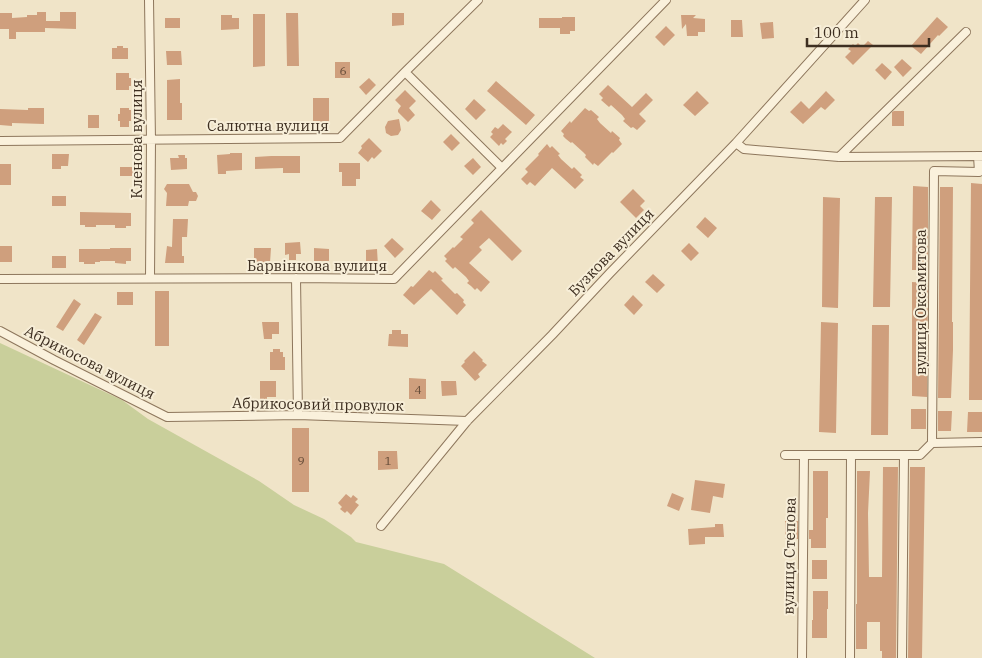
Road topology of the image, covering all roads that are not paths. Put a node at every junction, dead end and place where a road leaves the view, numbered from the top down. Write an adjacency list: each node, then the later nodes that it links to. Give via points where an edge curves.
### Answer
1 (150, 0): 7 (street, Кленова вулиця)
2 (478, 0): 6 (street, Салютна вулиця)
3 (666, 0): 12 (street, Барвінкова вулиця)
4 (865, 0): 9 (street, Бузкова вулиця)
5 (966, 32): 11 (street)
6 (405, 72): 7 (street, Салютна вулиця, via 340,138); 12 (street)
7 (151, 140): 8 (street, Салютна вулиця); 14 (street, Кленова вулиця)
8 (0, 141)
9 (736, 143): 11 (street, via 744,149); 20 (street, Бузкова вулиця)
10 (980, 156): 11 (street); 13 (street, вулиця Оксамитова)
11 (839, 157)
12 (502, 168): 15 (street, Барвінкова вулиця, via 394,279)
13 (980, 172): 22 (street, вулиця Оксамитова, via 934,172)
14 (150, 278): 15 (street, Барвінкова вулиця); 16 (street, Барвінкова вулиця)
15 (296, 278): 18 (street)
16 (0, 279)
17 (0, 331): 19 (street, Абрикосова вулиця)
18 (298, 415): 19 (street, Абрикосовий провулок); 20 (street, Абрикосовий провулок)
19 (167, 418)
20 (468, 421): 27 (street, Бузкова вулиця)
21 (982, 442): 22 (street)
22 (932, 443): 26 (street, via 920,455)
23 (785, 455): 24 (street)
24 (804, 455): 25 (street); 28 (street, вулиця Степова)
25 (852, 455): 26 (street); 29 (street)
26 (904, 455): 30 (street)
27 (380, 526)
28 (802, 658)
29 (850, 658)
30 (902, 658)

